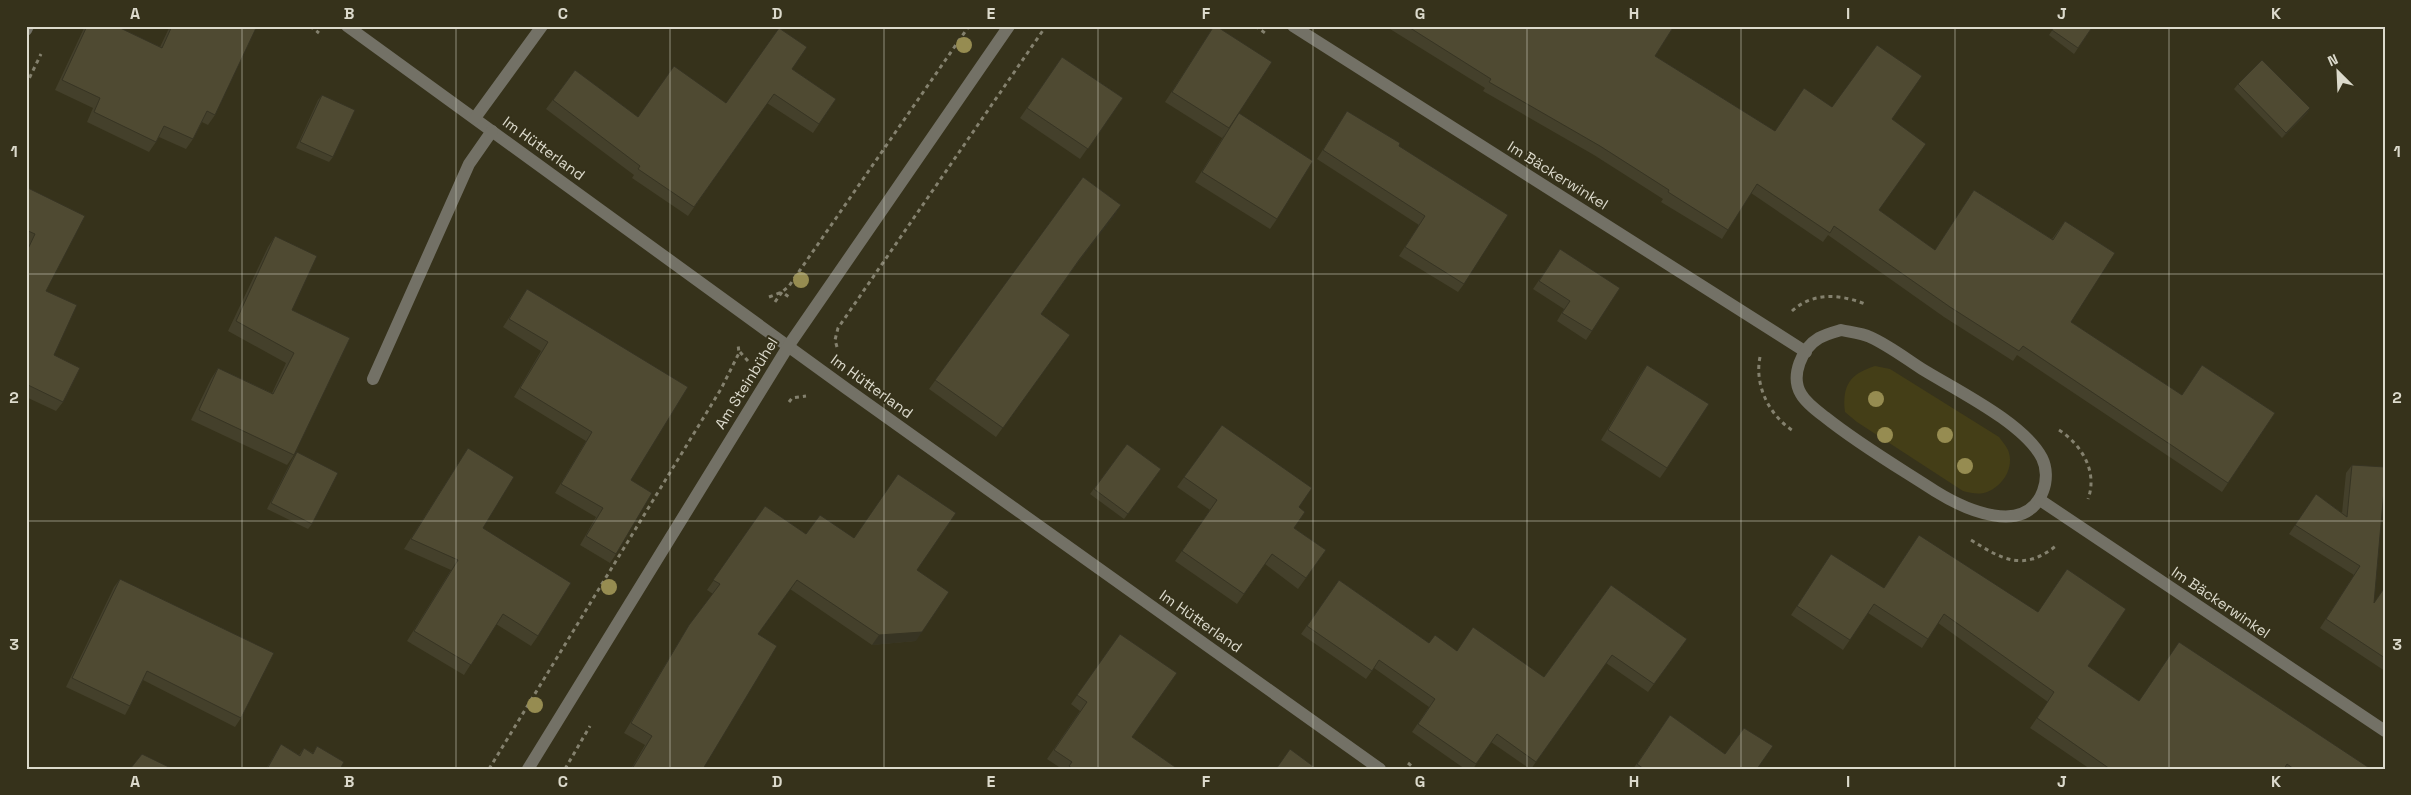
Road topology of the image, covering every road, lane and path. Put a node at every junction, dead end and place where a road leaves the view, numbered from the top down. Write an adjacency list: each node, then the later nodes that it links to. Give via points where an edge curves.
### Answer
1 (28, 26): 9 (street)
2 (310, 26): 10 (path)
3 (347, 26): 11 (street, Im Hütterland)
4 (542, 26): 11 (street)
5 (969, 26): 13 (path, via 790,286 774,296)
6 (1008, 26): 15 (street, Am Steinbühel)
7 (1046, 26): 16 (path, via 838,328 835,340)
8 (1293, 26): 17 (street, Im Bäckerwinkel)
9 (26, 30)
10 (325, 37)
11 (475, 118): 12 (street, Im Hütterland)
12 (492, 131): 15 (street, Im Hütterland); 18 (street, via 469,164)
13 (762, 298)
14 (735, 337): 25 (path, via 739,353 721,388)
15 (790, 345): 26 (street, Am Steinbühel); 28 (street, Im Hütterland)
16 (838, 351)
17 (1806, 352): 21 (street, via 1797,368 1797,382 1801,394 1813,408 1845,433 1940,494 1956,504 2002,516 2014,516); 21 (street, via 1819,338 1841,330 1869,336 2009,423 2043,459 2047,482)
18 (373, 379)
19 (811, 396): 20 (path, via 792,398)
20 (787, 404)
21 (2040, 500): 23 (street, Im Bäckerwinkel)
22 (596, 718): 27 (path)
23 (2385, 731)
24 (1400, 757): 29 (path)
25 (489, 769)
26 (528, 769)
27 (564, 769)
28 (1380, 769)
29 (1416, 769)

